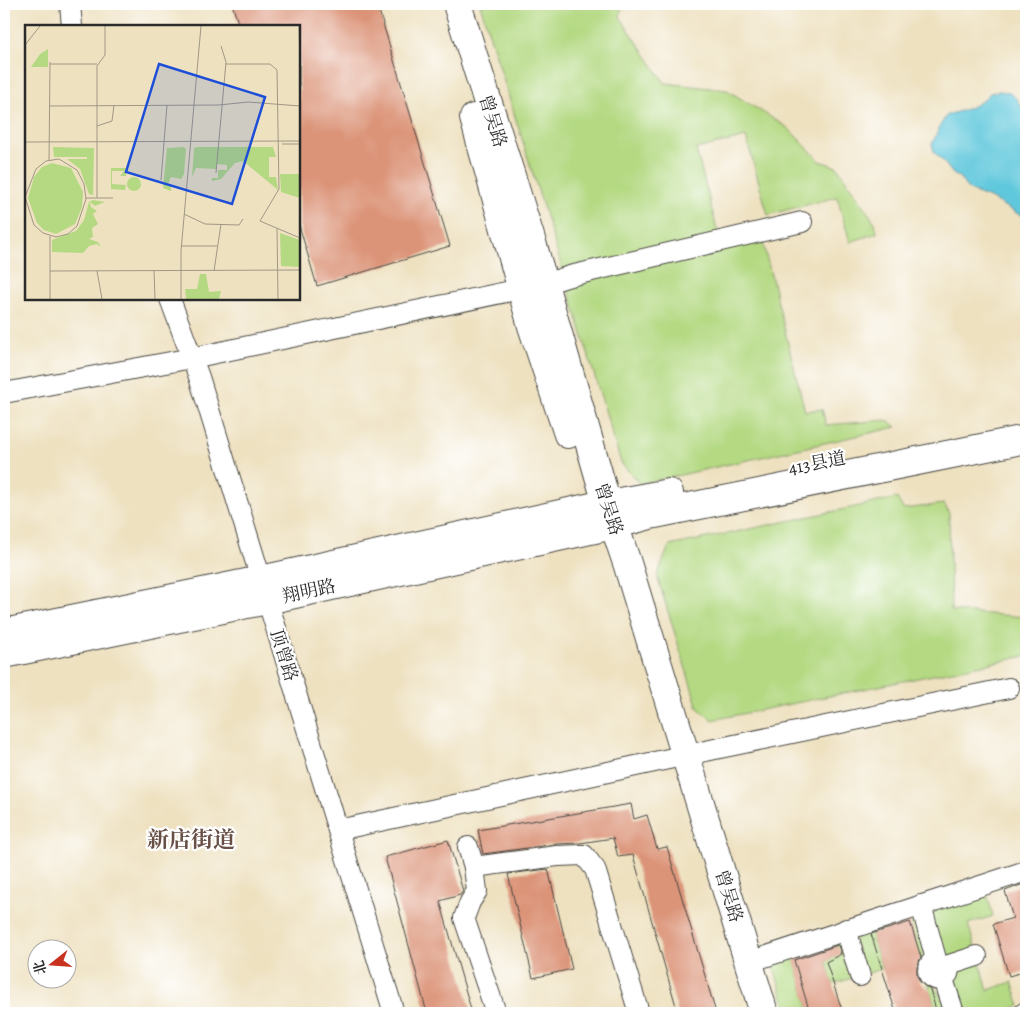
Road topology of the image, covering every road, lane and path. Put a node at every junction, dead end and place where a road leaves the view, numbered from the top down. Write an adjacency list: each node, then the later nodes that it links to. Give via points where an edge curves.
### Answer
1 (70, 4): 4 (street)
2 (441, 4): 6 (street, 曾吴路)
3 (456, 4): 6 (street, 曾吴路)
4 (72, 25)
5 (802, 222): 6 (street)
6 (533, 286): 8 (street); 12 (street, 曾吴路, via 532,326)
7 (170, 300): 8 (street, 顶曾路)
8 (192, 358): 9 (street); 13 (street, 顶曾路)
9 (4, 393)
10 (1026, 421): 12 (street, 413县道, via 645,498)
11 (1026, 439): 12 (street, 413县道, via 650,515)
12 (603, 516): 13 (street, 翔明路); 17 (street, 曾吴路)
13 (264, 590): 14 (street, 翔明路); 15 (street, 翔明路); 18 (street, 顶曾路)
14 (4, 633)
15 (4, 654)
16 (1009, 688): 17 (street)
17 (677, 758): 18 (street); 25 (street, 曾吴路); 31 (street, 曾吴路)
18 (338, 830): 28 (street, 顶曾路)
19 (468, 847): 20 (street)
20 (474, 867): 29 (street, via 477,891 464,918); 30 (street, via 584,855 595,869)
21 (1026, 871): 22 (street)
22 (921, 905): 23 (street); 26 (street)
23 (846, 929): 25 (street); 27 (street)
24 (978, 956): 26 (street)
25 (749, 962): 32 (street, 曾吴路)
26 (943, 968): 33 (street)
27 (860, 976)
28 (394, 1013)
29 (496, 1013)
30 (639, 1013)
31 (744, 1013)
32 (764, 1013)
33 (954, 1013)

